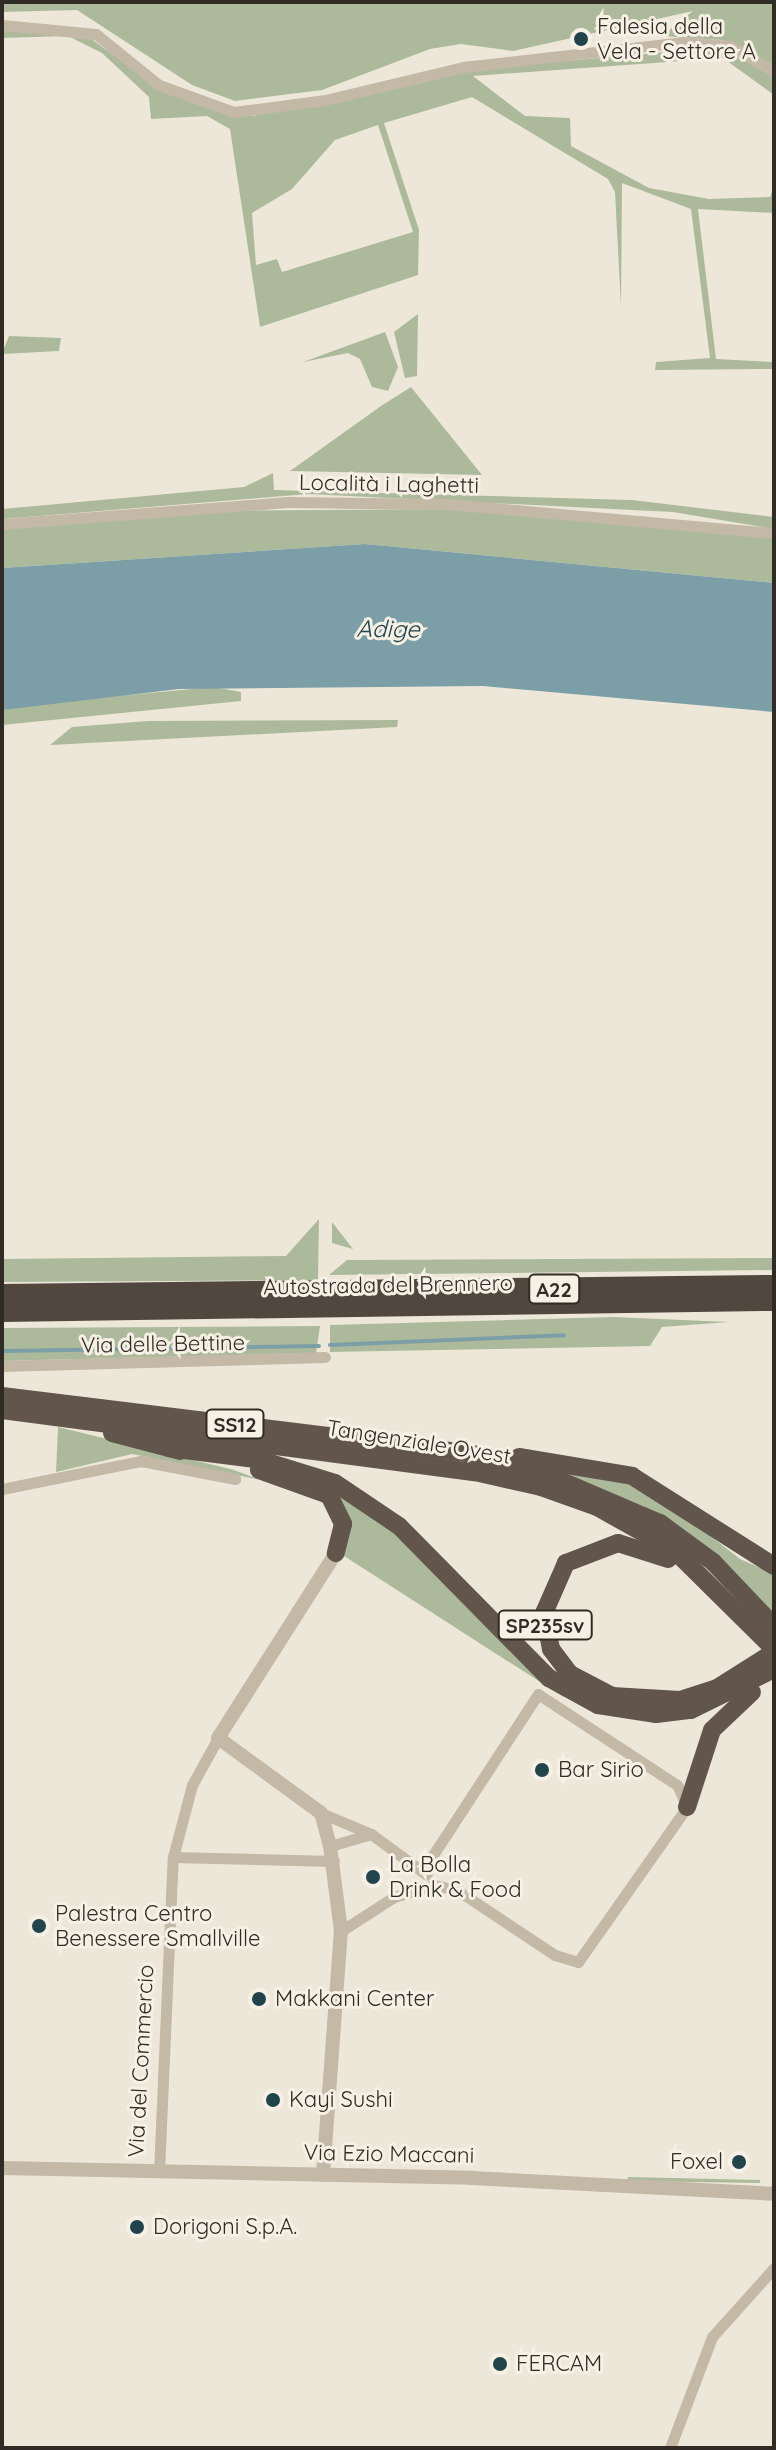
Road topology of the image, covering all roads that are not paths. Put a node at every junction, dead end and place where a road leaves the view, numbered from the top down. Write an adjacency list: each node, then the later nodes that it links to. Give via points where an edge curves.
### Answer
1 (2, 25): 2 (street, via 96,34 159,85 234,112 325,100 463,67 682,42 730,46)
2 (774, 71)
3 (2, 524): 4 (street, Località i Laghetti, via 272,503 418,503)
4 (774, 533)
5 (774, 1285): 8 (highway, Autostrada del Brennero / A22)
6 (2, 1294): 8 (highway, Autostrada del Brennero / A22)
7 (774, 1301): 8 (highway, Autostrada del Brennero / A22)
8 (327, 1302): 9 (highway, Autostrada del Brennero / A22)
9 (2, 1312)
10 (325, 1357): 11 (street, Via delle Bettine)
11 (2, 1366)
12 (2, 1396): 16 (highway, Tangenziale Ovest / SS12)
13 (2, 1410): 14 (highway, Tangenziale Ovest / SS12)
14 (66, 1418): 15 (highway, SP235sv); 21 (highway, Tangenziale Ovest / SS12, via 475,1472 541,1487 597,1507 674,1550)
15 (169, 1448): 19 (highway, via 323,1491 342,1520); 23 (highway, SP235sv, via 305,1470 358,1497 399,1526 549,1678 581,1699 626,1712 679,1712)
16 (469, 1453): 20 (highway, via 557,1459 632,1476); 22 (highway, Tangenziale Ovest / SS12, via 634,1508 713,1562)
17 (235, 1479): 18 (street, via 141,1461)
18 (2, 1489)
19 (336, 1553): 24 (street, Via del Commercio)
20 (774, 1566)
21 (750, 1618): 22 (highway, Tangenziale Ovest / SS12); 22 (highway, SP235sv, via 669,1559 629,1543 588,1550 566,1563 544,1613 551,1649 570,1674 626,1699 680,1700 717,1688)
22 (773, 1643)
23 (767, 1674): 25 (highway, via 712,1730)
24 (218, 1738): 26 (street); 29 (street, Via del Commercio, via 192,1785)
25 (687, 1807): 31 (street, via 677,1785 538,1694); 32 (street, via 578,1962 555,1955 457,1890)
26 (321, 1813): 27 (street); 28 (street)
27 (371, 1834): 28 (street); 31 (street)
28 (330, 1846): 30 (street)
29 (173, 1857): 30 (street); 35 (street, Via del Commercio)
30 (334, 1861): 33 (street)
31 (424, 1869): 32 (street)
32 (433, 1885): 33 (street, via 394,1897)
33 (341, 1931): 36 (street)
34 (2, 2168): 35 (street, Via Ezio Maccani)
35 (159, 2172): 36 (street, Via Ezio Maccani)
36 (323, 2175): 37 (street, Via Ezio Maccani)
37 (774, 2194)
38 (774, 2268): 39 (street, via 712,2337)
39 (670, 2448)

